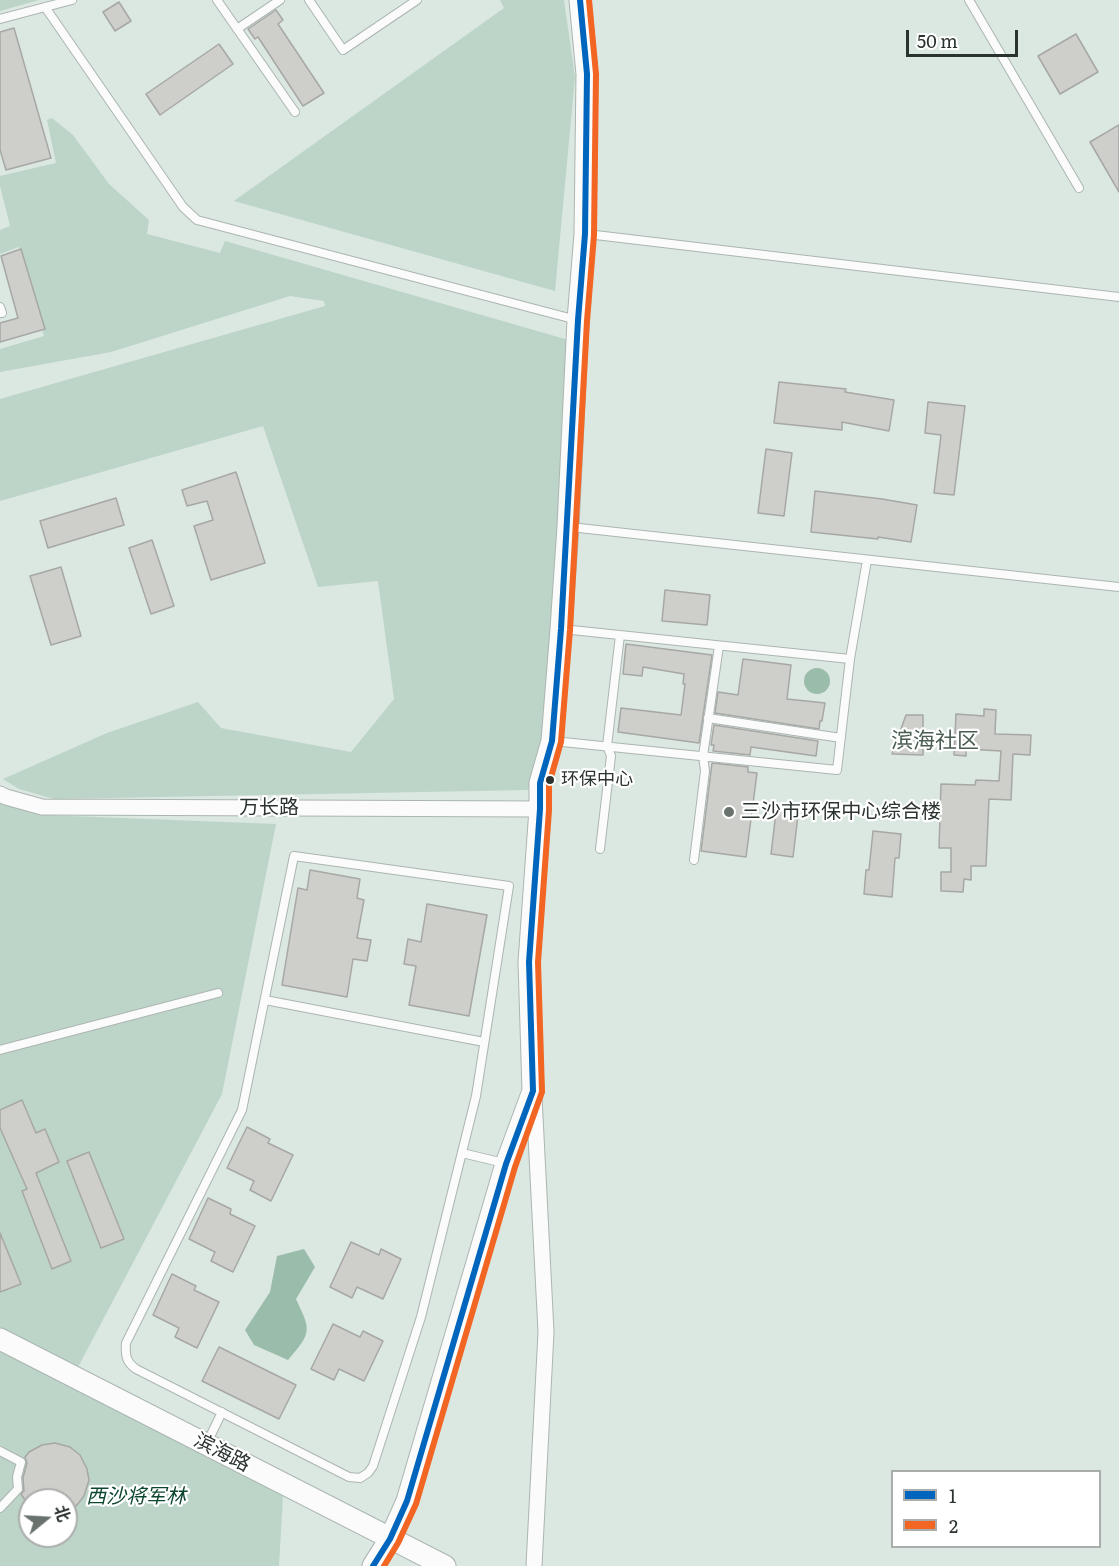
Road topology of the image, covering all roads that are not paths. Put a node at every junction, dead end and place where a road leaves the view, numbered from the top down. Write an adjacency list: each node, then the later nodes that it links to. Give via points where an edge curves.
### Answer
1 (72, 0): 8 (lane)
2 (217, 0): 10 (lane)
3 (280, 0): 10 (lane)
4 (309, 0): 5 (lane, via 343,50)
5 (417, 0)
6 (580, 0): 13 (street, via 587,74)
7 (969, 0): 12 (lane)
8 (45, 7): 9 (lane); 17 (lane, via 183,207 197,220)
9 (0, 19)
10 (237, 30): 11 (lane)
11 (295, 112)
12 (1079, 188)
13 (585, 234): 14 (lane); 17 (street)
14 (1119, 297)
15 (0, 307): 16 (lane)
16 (0, 313)
17 (578, 320): 18 (street)
18 (568, 527): 19 (lane); 21 (street)
19 (867, 560): 20 (lane); 24 (lane)
20 (1119, 587)
21 (561, 629): 22 (lane); 27 (street)
22 (620, 635): 23 (lane); 28 (lane)
23 (719, 645): 24 (lane); 25 (lane)
24 (850, 659): 26 (lane)
25 (708, 718): 26 (lane); 29 (lane)
26 (841, 738): 29 (lane, via 837,771)
27 (552, 741): 28 (lane); 31 (street, via 540,783)
28 (607, 746): 29 (lane); 32 (lane, via 611,756)
29 (703, 756): 33 (lane, via 705,771)
30 (0, 794): 31 (street, 万长路, via 42,807)
31 (540, 810): 38 (street, via 529,962)
32 (600, 849)
33 (694, 860)
34 (218, 993): 37 (lane)
35 (265, 1000): 36 (lane); 36 (lane, via 294,856 509,886); 42 (lane, via 242,1110 126,1343 128,1363)
36 (484, 1042): 39 (lane)
37 (0, 1050)
38 (533, 1091): 40 (street); 49 (street, via 546,1332)
39 (462, 1153): 40 (lane); 42 (lane, via 421,1317 368,1473 360,1478 349,1477)
40 (506, 1164): 46 (street, via 407,1501)
41 (0, 1340): 43 (street, 滨海路)
42 (222, 1412): 43 (lane)
43 (206, 1444): 46 (street, 滨海路)
44 (0, 1451): 45 (lane, via 21,1462 18,1489)
45 (0, 1508)
46 (390, 1539): 47 (street); 48 (street, 滨海路)
47 (373, 1566)
48 (445, 1566)
49 (534, 1566)

